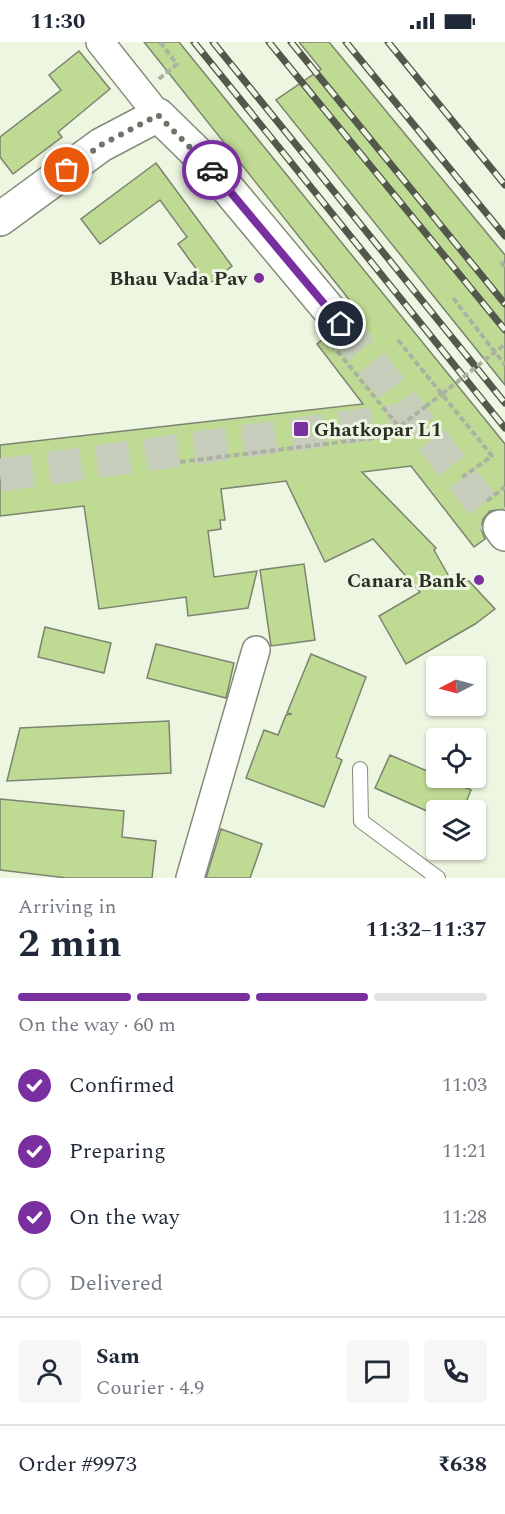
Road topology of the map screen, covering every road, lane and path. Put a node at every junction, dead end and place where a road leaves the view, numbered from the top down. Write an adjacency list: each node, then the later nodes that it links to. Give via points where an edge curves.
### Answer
1 (100, 42): 4 (street)
2 (160, 42): 3 (path)
3 (177, 64)
4 (158, 115): 5 (street, via 101,145); 9 (street, via 203,159)
5 (0, 219)
6 (501, 262): 7 (path)
7 (505, 267)
8 (453, 298): 12 (path)
9 (334, 330): 15 (path, bridge)
10 (398, 340): 14 (path)
11 (505, 344): 12 (path, bridge)
12 (495, 352): 13 (path); 14 (path, bridge)
13 (505, 365)
14 (442, 394): 15 (path, bridge); 17 (path, via 492,456)
15 (399, 427): 16 (path, bridge, via 381,437)
16 (180, 462)
17 (461, 478)
18 (505, 487): 19 (path)
19 (496, 522)
20 (256, 650): 22 (street)
21 (360, 769): 23 (lane, via 361,821)
22 (190, 878)
23 (438, 878)

